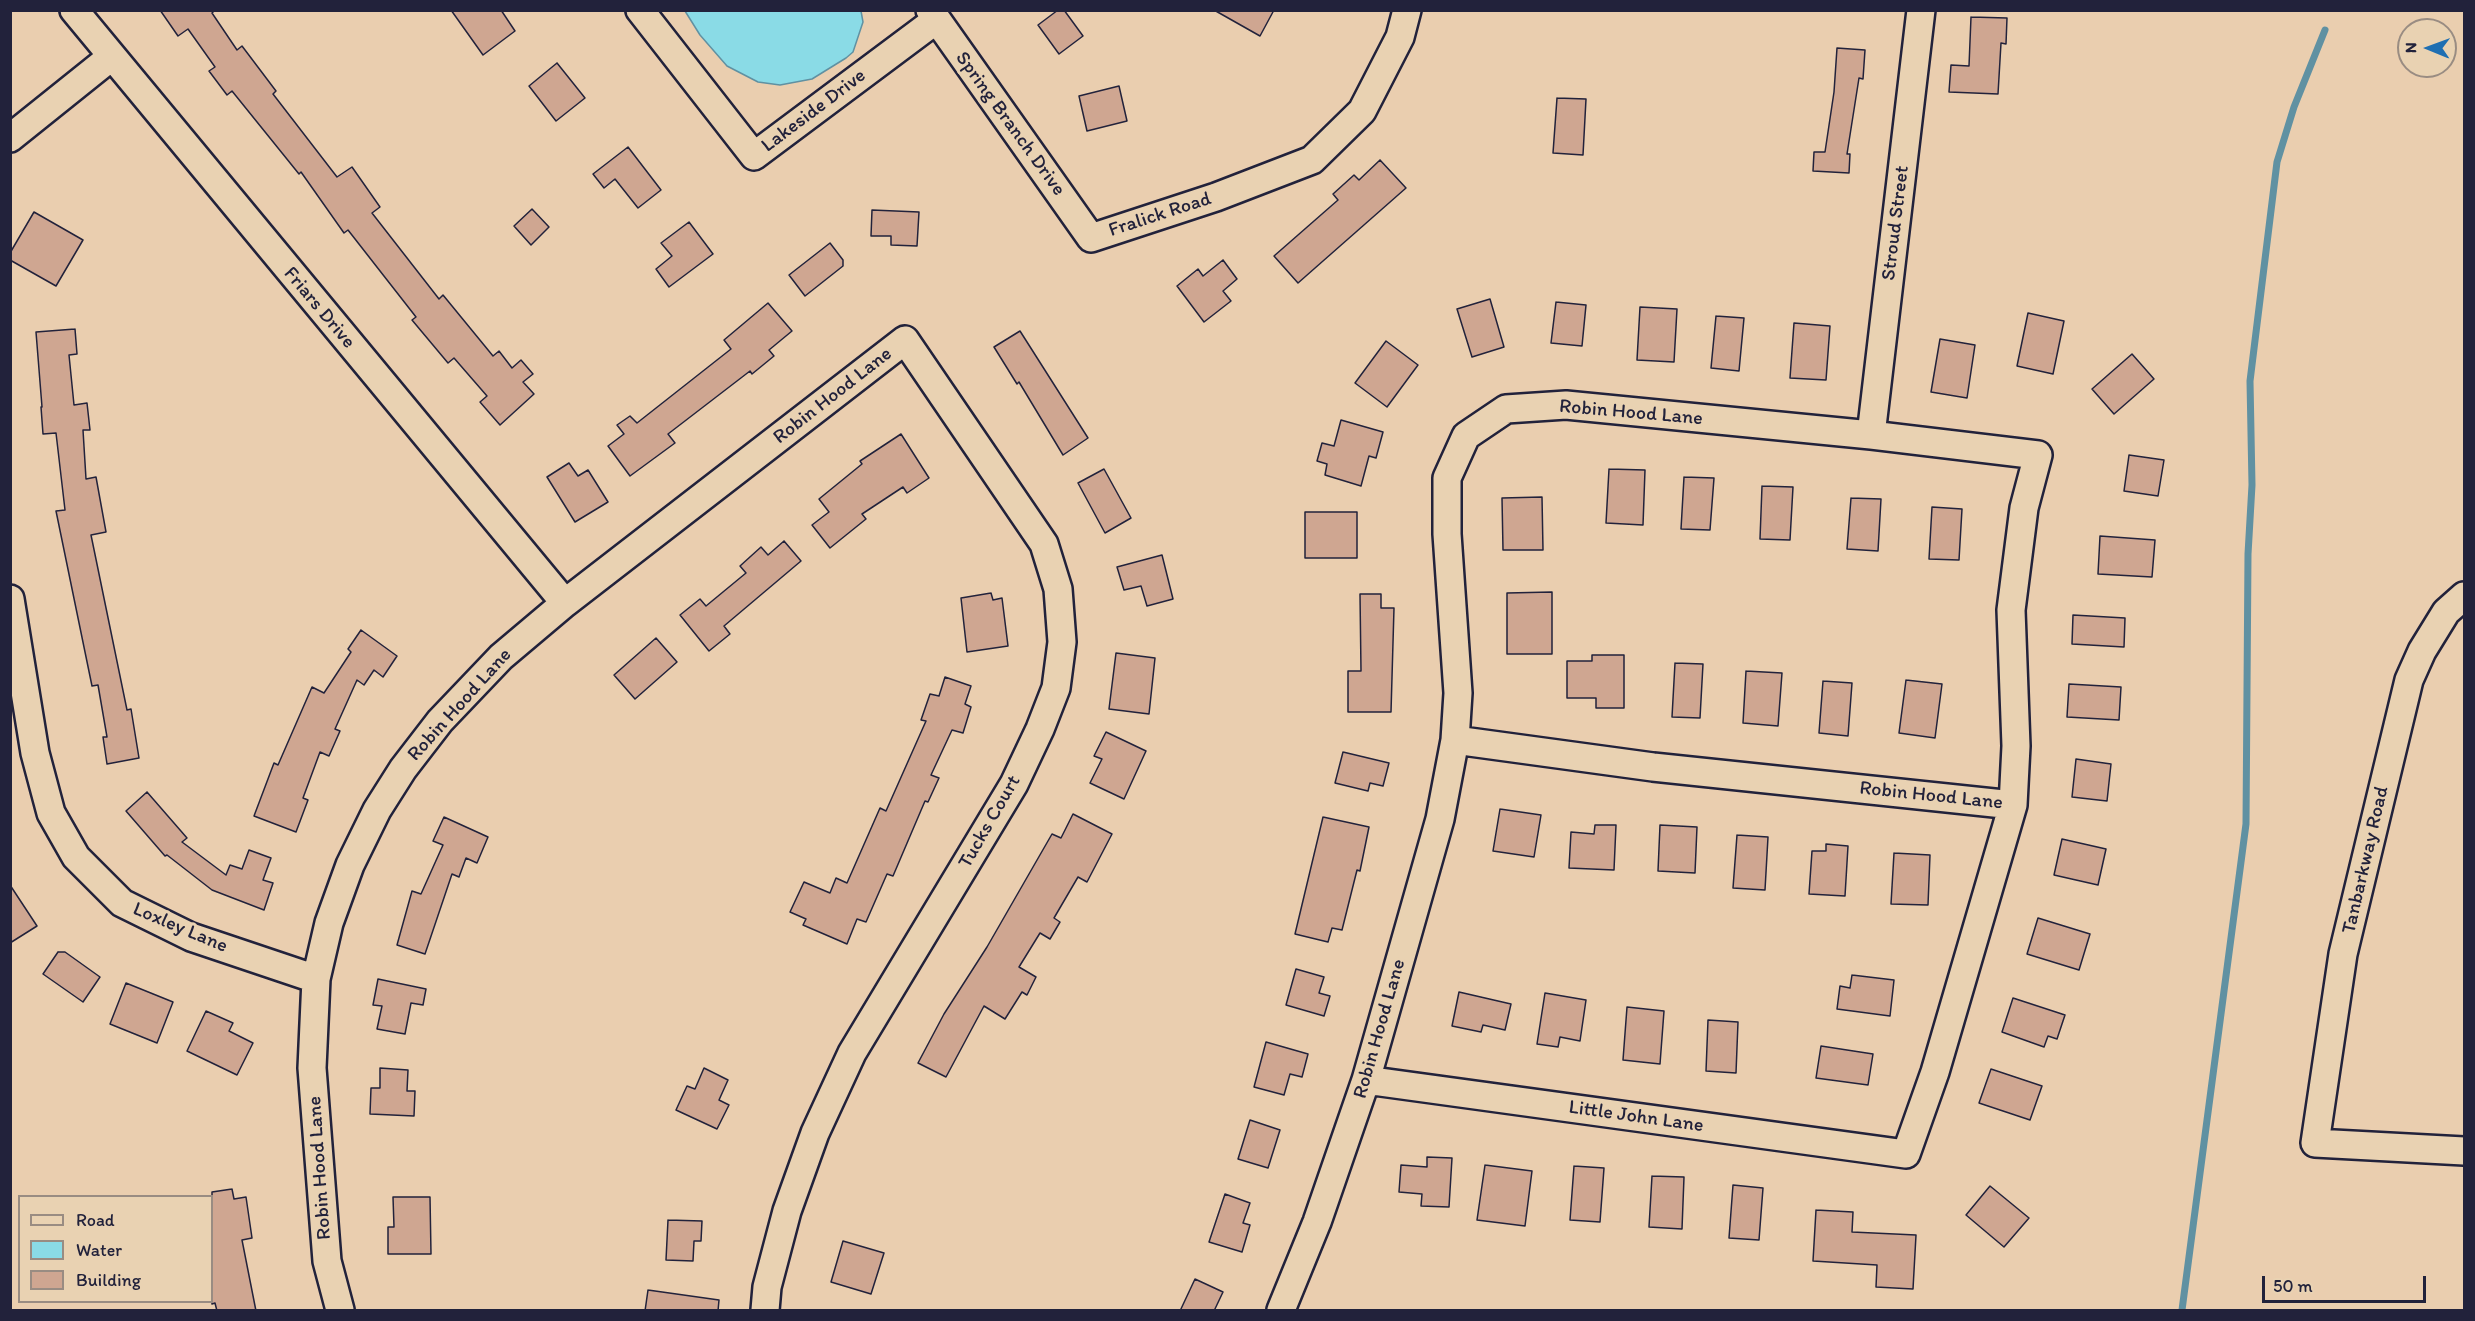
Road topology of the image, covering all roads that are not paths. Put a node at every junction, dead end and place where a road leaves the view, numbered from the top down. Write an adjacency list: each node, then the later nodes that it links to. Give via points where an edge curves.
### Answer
1 (74, 10): 6 (street, Friars Drive)
2 (640, 10): 5 (street, Lakeside Drive, via 754,156)
3 (1407, 10): 8 (street, Fralick Road, via 1400,37 1362,111 1312,160)
4 (1922, 10): 10 (street, Stroud Street)
5 (933, 15): 8 (street, Spring Branch Drive)
6 (111, 57): 7 (street); 13 (street, Friars Drive)
7 (10, 138)
8 (1091, 238)
9 (905, 340): 13 (street, Robin Hood Lane); 20 (street, Tucks Court, via 1044,544 1058,590 1062,642 1056,688 1014,784 852,1053 815,1133 787,1210 767,1287)
10 (1871, 435): 14 (street, Robin Hood Lane, via 1566,405 1506,409 1466,436 1447,478 1458,693); 15 (street, Robin Hood Lane, via 2038,455 2024,508 2011,610 2016,746)
11 (2464, 596): 18 (street, Tanbarkway Road, via 2446,612 2409,680 2343,954 2315,1143)
12 (10, 599): 16 (street, Loxley Lane, via 34,753 51,813 76,857 122,903 191,937)
13 (565, 603): 16 (street, Robin Hood Lane, via 501,657 440,721 403,769 350,865 329,923)
14 (1455, 740): 15 (street, Robin Hood Lane, via 1653,767); 17 (street, Robin Hood Lane, via 1440,819)
15 (2013, 805): 17 (street, Little John Lane, via 1935,1072 1906,1154)
16 (316, 979): 19 (street, Robin Hood Lane, via 312,1068 327,1261)
17 (1366, 1080): 21 (street, Robin Hood Lane, via 1317,1222)
18 (2464, 1151)
19 (340, 1311)
20 (765, 1311)
21 (1281, 1311)

